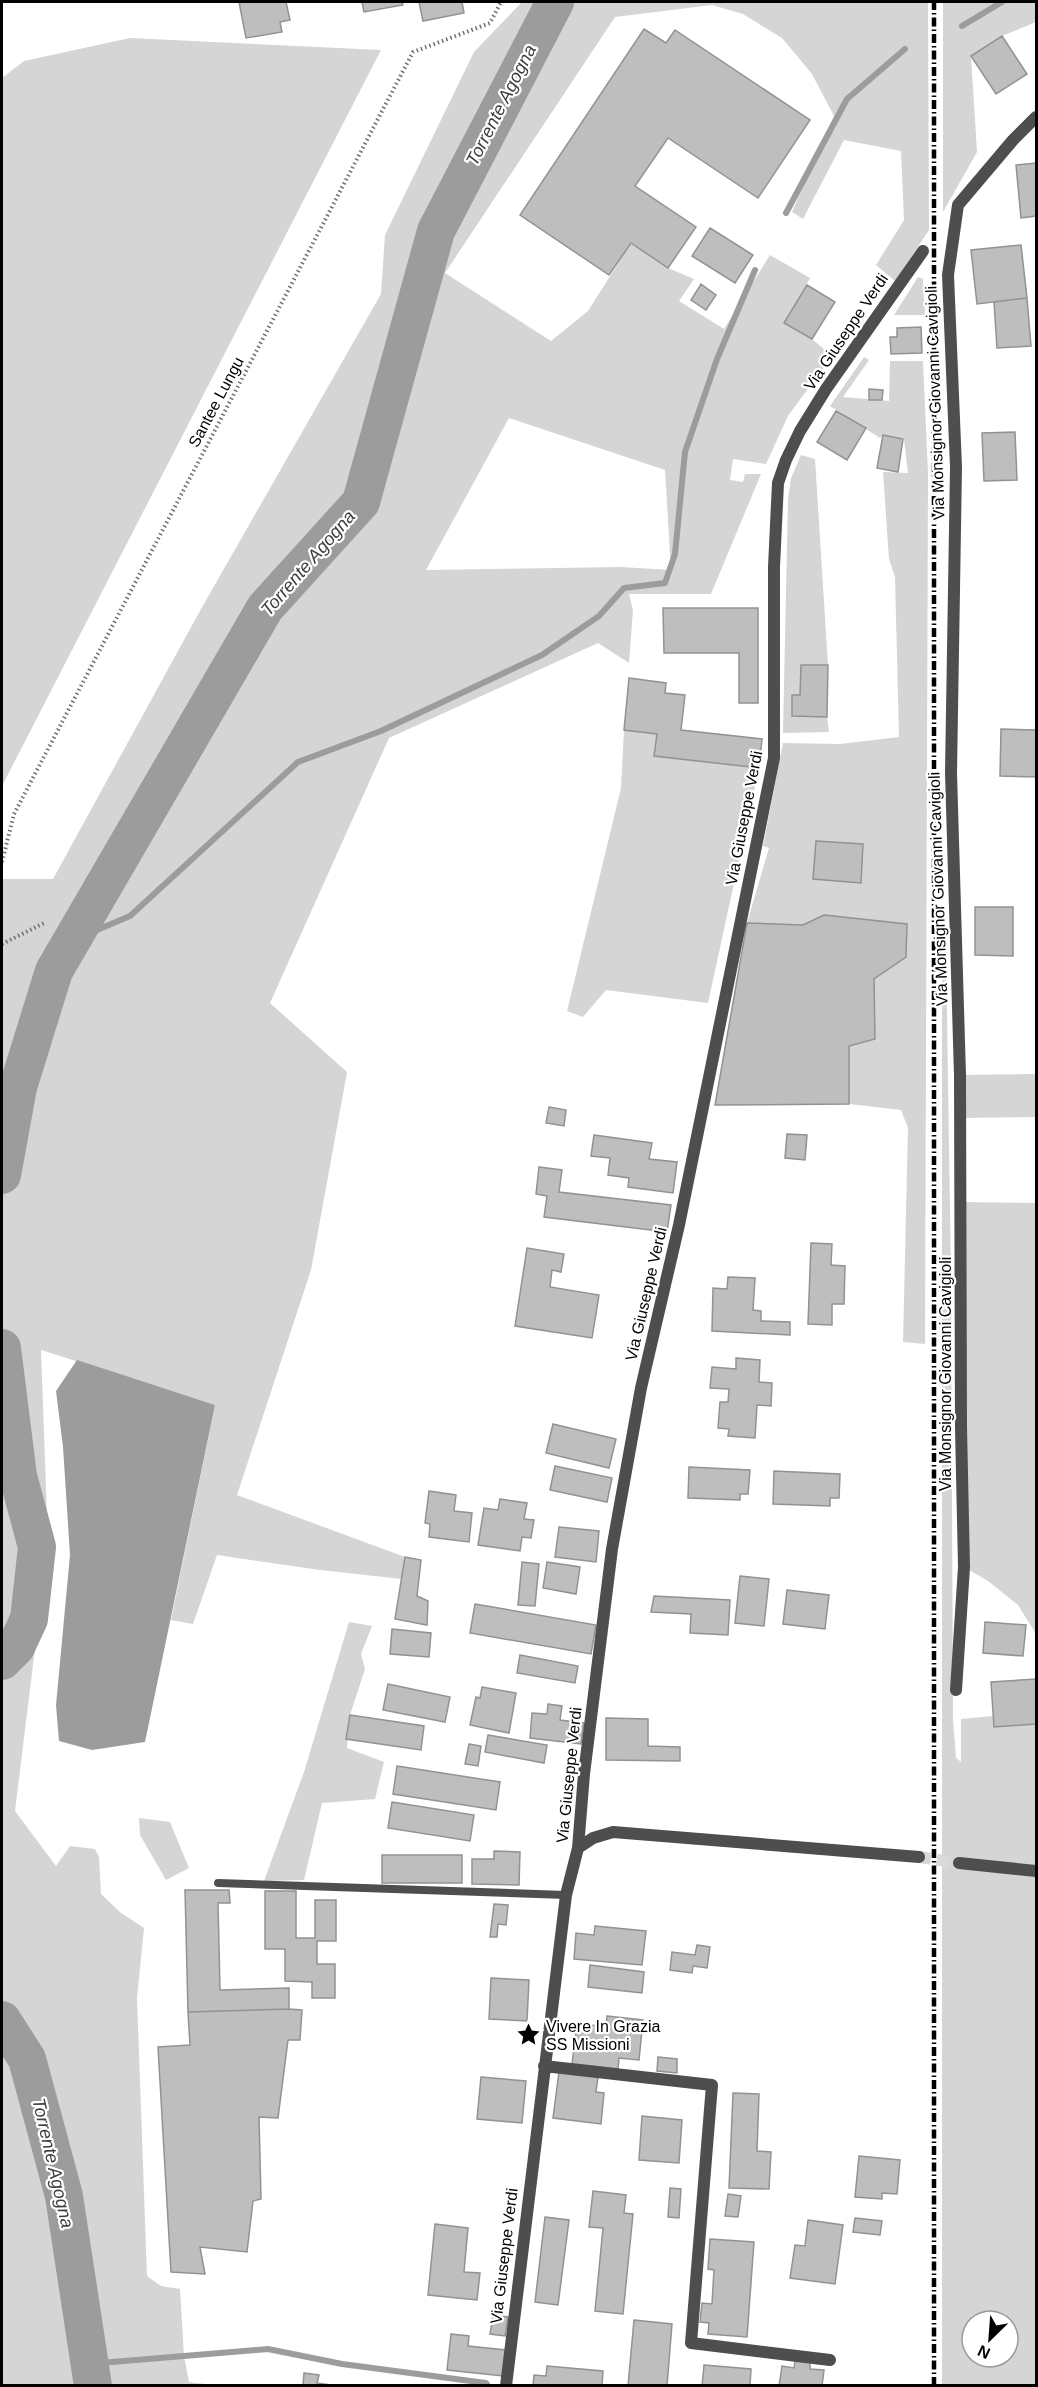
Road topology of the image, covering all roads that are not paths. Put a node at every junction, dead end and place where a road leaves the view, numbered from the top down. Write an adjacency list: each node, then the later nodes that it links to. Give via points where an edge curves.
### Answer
1 (1036, 117): 3 (street, Via Monsignor Giovanni Cavigioli, via 958,205 948,275 956,467 951,773 960,1075 964,1566)
2 (923, 251): 4 (street, Via Giuseppe Verdi, via 816,406 786,460 778,483 774,758 679,1225 641,1389 612,1549)
3 (956, 1690)
4 (578, 1848): 5 (street, via 613,1832); 9 (street, Via Giuseppe Verdi)
5 (919, 1857)
6 (963, 1863): 7 (street)
7 (1036, 1871)
8 (219, 1883): 9 (lane)
9 (566, 1895): 10 (street, Via Giuseppe Verdi)
10 (544, 2066): 11 (street, via 712,2085 691,2343); 12 (street, Via Giuseppe Verdi)
11 (830, 2360)
12 (506, 2385)

